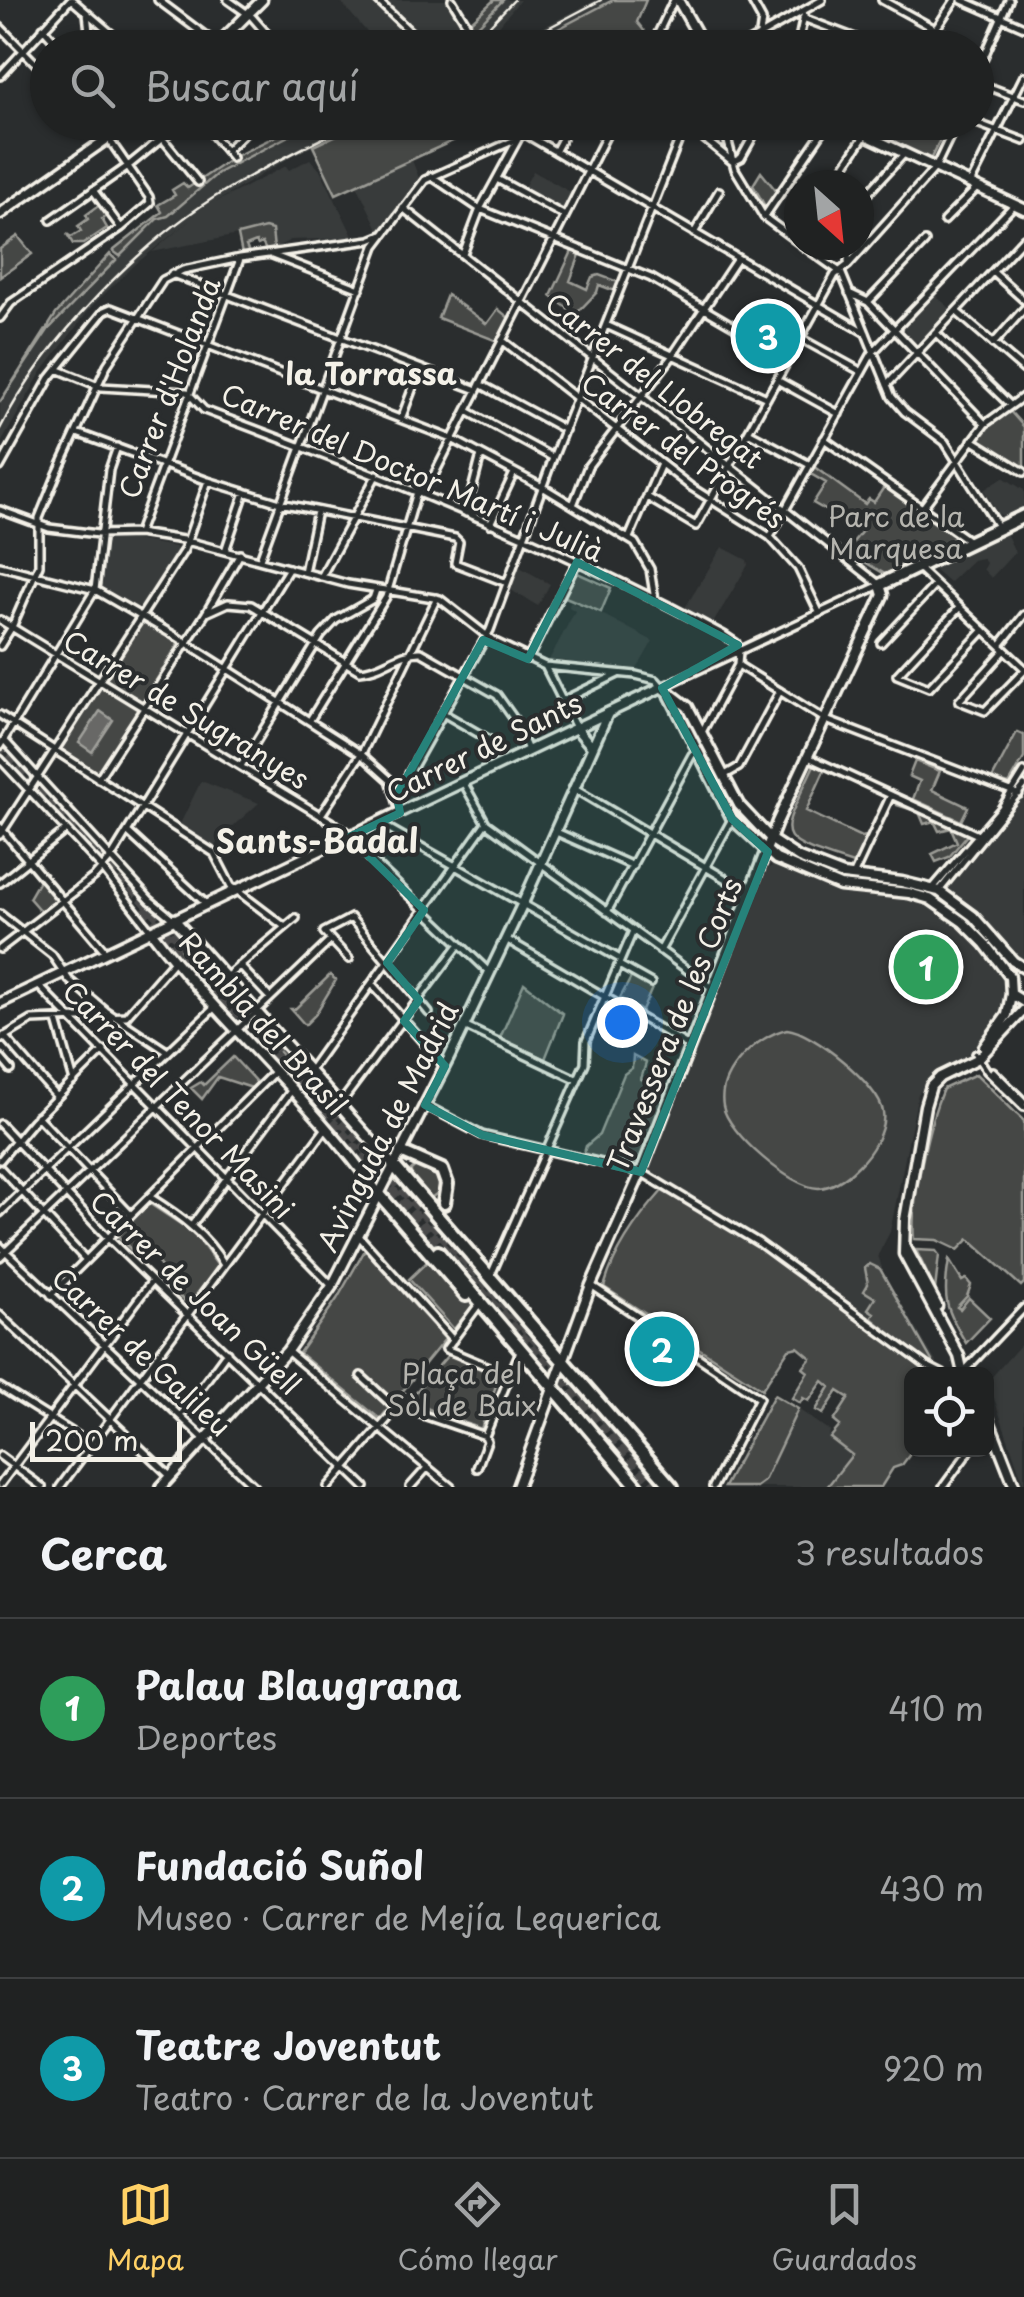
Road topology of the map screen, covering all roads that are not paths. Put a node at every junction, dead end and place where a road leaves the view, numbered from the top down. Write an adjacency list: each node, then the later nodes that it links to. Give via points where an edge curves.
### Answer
1 (71, 0): 14 (street); 21 (street)
2 (158, 0): 24 (street)
3 (228, 0): 15 (street)
4 (262, 0): 15 (street)
5 (378, 0): 27 (street)
6 (452, 0): 18 (street)
7 (676, 0): 28 (street); 29 (street)
8 (751, 0): 30 (street)
9 (822, 0): 13 (street)
10 (882, 0): 34 (street)
11 (958, 0): 16 (street); 34 (street)
12 (1009, 0): 16 (street)
13 (806, 10): 17 (street); 31 (street)
14 (87, 13): 22 (street); 23 (street)
15 (246, 16): 25 (street); 26 (street)
16 (1002, 17): 20 (street); 35 (street)
17 (803, 18): 32 (street); 33 (street)
18 (466, 22)
19 (0, 27): 37 (street)
20 (1024, 27)
21 (43, 28)
22 (89, 30)
23 (107, 30)
24 (197, 30)
25 (233, 30)
26 (263, 30)
27 (409, 30)
28 (660, 30)
29 (695, 30)
30 (761, 30)
31 (768, 30)
32 (800, 30)
33 (835, 30)
34 (935, 30)
35 (994, 35)
36 (30, 42): 37 (street)
37 (23, 50): 38 (street); 39 (street)
38 (30, 57)
39 (0, 76)
40 (1024, 76): 42 (street)
41 (994, 87): 42 (street)
42 (1014, 96): 43 (street); 45 (street)
43 (1024, 100)
44 (994, 131): 45 (street)
45 (997, 132): 46 (street); 67 (street)
46 (994, 139)
47 (108, 140): 89 (street)
48 (110, 140): 73 (street)
49 (161, 140): 73 (street)
50 (163, 140): 79 (street)
51 (217, 140): 68 (street)
52 (236, 140): 68 (street)
53 (509, 140): 77 (street)
54 (517, 140): 78 (street)
55 (531, 140): 69 (street)
56 (561, 140): 69 (street)
57 (603, 140): 76 (street)
58 (678, 140): 86 (street)
59 (706, 140): 72 (street)
60 (727, 140): 72 (street)
61 (750, 140): 72 (street)
62 (816, 140): 91 (street)
63 (863, 140): 75 (street)
64 (874, 140): 70 (street)
65 (948, 140): 74 (street)
66 (994, 140): 80 (street)
67 (1024, 142)
68 (226, 150): 71 (street)
69 (555, 151): 76 (street)
70 (904, 154): 74 (street); 81 (street)
71 (232, 158)
72 (733, 162): 91 (street)
73 (128, 166): 82 (street); 94 (street, via 150,202)
74 (935, 168): 80 (street); 107 (street)
75 (842, 170)
76 (588, 171): 86 (street); 90 (street)
77 (431, 176): 85 (street); 87 (street)
78 (497, 179): 87 (street); 90 (street)
79 (198, 182)
80 (974, 186): 84 (street); 93 (street)
81 (874, 187)
82 (93, 190): 92 (street); 94 (street)
83 (719, 192): 96 (street)
84 (1014, 204): 88 (street); 125 (street)
85 (403, 208): 100 (street); 102 (street, Carrer del Llobregat)
86 (650, 208): 96 (street); 108 (street)
87 (480, 209): 97 (street); 102 (street)
88 (1024, 209)
89 (0, 214)
90 (565, 216): 97 (street)
91 (764, 217): 95 (street)
92 (51, 220)
93 (944, 222)
94 (120, 228): 122 (street, via 11,303)
95 (784, 232)
96 (694, 233): 104 (street)
97 (554, 238): 108 (street); 116 (street)
98 (1024, 238): 110 (street)
99 (925, 242): 117 (street)
100 (372, 243): 101 (street); 112 (street)
101 (270, 254): 103 (street); 112 (street)
102 (463, 254): 116 (street, Carrer del Llobregat)
103 (240, 258): 111 (street); 114 (street, Carrer d'Holanda)
104 (737, 258): 118 (street); 119 (street)
105 (823, 260): 109 (street)
106 (848, 260): 107 (street)
107 (848, 266): 109 (street)
108 (628, 267): 119 (street); 124 (street)
109 (840, 272): 113 (street); 118 (street)
110 (993, 272): 115 (street); 121 (street)
111 (172, 274): 114 (street); 123 (street)
112 (360, 288): 129 (street)
113 (849, 293): 117 (street); 126 (street)
114 (226, 295): 129 (street); 132 (street, Carrer d'Holanda)
115 (1024, 300)
116 (521, 302): 130 (street); 136 (street, Carrer del Llobregat)
117 (868, 302): 125 (street)
118 (818, 305): 126 (street); 128 (street)
119 (704, 308): 135 (street); 137 (street)
120 (1024, 310): 131 (street)
121 (958, 312): 127 (street); 131 (street)
122 (0, 318)
123 (138, 318): 132 (street); 140 (street, via 108,308); 143 (street)
124 (606, 325): 135 (street); 136 (street)
125 (894, 330): 133 (street); 134 (street)
126 (866, 333): 133 (street)
127 (938, 334): 134 (street); 152 (street)
128 (800, 338): 137 (street); 141 (street)
129 (340, 339): 139 (street); 146 (street)
130 (502, 340): 145 (street); 150 (street, Carrer del Progrés)
131 (993, 344): 138 (street)
132 (207, 346): 146 (street); 147 (street, Carrer d'Holanda)
133 (873, 352): 141 (street); 144 (street)
134 (918, 354): 144 (street); 156 (street)
135 (672, 355): 148 (street); 151 (street)
136 (592, 358): 148 (street, Carrer del Llobregat); 150 (street)
137 (789, 358): 142 (street)
138 (1022, 366)
139 (420, 369): 145 (street); 155 (street)
140 (56, 370): 143 (street, Carrer del Doctor Martí i Julià); 173 (street)
141 (862, 372): 154 (street)
142 (777, 380): 151 (street); 154 (street)
143 (97, 386): 147 (street, Carrer del Doctor Martí i Julià); 160 (street)
144 (887, 386): 168 (street)
145 (478, 387): 153 (street); 158 (street)
146 (322, 389): 155 (street); 164 (street)
147 (190, 394): 164 (street, Carrer del Doctor Martí i Julià, via 204,410); 170 (street, Carrer d'Holanda)
148 (641, 396): 157 (street); 172 (street, Carrer del Llobregat)
149 (1024, 396): 152 (street)
150 (577, 398): 157 (street, Carrer del Progrés); 158 (street)
151 (767, 398): 159 (street)
152 (1009, 404): 156 (street)
153 (467, 411): 161 (street); 167 (street)
154 (839, 414): 162 (street)
155 (401, 418): 161 (street)
156 (985, 424): 163 (street)
157 (615, 428): 169 (street, Carrer del Progrés); 186 (street, via 588,466)
158 (565, 430): 167 (street)
159 (748, 432): 171 (street); 172 (street)
160 (77, 433): 165 (street); 194 (street)
161 (452, 439): 166 (street); 178 (street)
162 (824, 439): 171 (street); 187 (street)
163 (972, 440): 168 (street); 174 (street)
164 (301, 445): 176 (street, Carrer del Doctor Martí i Julià); 185 (street)
165 (117, 448): 170 (street); 199 (street)
166 (481, 455): 175 (street); 191 (street)
167 (554, 458): 179 (street)
168 (957, 461): 187 (street); 197 (street)
169 (661, 464): 183 (street); 184 (street, Carrer del Progrés)
170 (164, 465): 177 (street); 198 (street, Carrer d'Holanda)
171 (810, 465): 188 (street)
172 (730, 466): 184 (street); 188 (street, Carrer del Llobregat)
173 (0, 467)
174 (1024, 472)
175 (514, 473): 179 (street); 195 (street)
176 (378, 474): 181 (street, Carrer del Doctor Martí i Julià); 192 (street)
177 (208, 481): 180 (street); 203 (street)
178 (428, 486): 181 (street); 182 (street)
179 (542, 488): 186 (street); 202 (street)
180 (244, 492): 185 (street); 205 (street)
181 (418, 492): 182 (street, Carrer del Doctor Martí i Julià); 196 (street)
182 (428, 496): 191 (street, Carrer del Doctor Martí i Julià)
183 (647, 497): 184 (street, via 696,526); 201 (street)
184 (710, 500): 200 (street, Carrer del Progrés)
185 (280, 503): 190 (street); 207 (street)
186 (574, 506): 201 (street)
187 (924, 507): 204 (street)
188 (786, 509): 200 (street); 216 (street, Carrer del Llobregat)
189 (0, 510): 194 (street)
190 (317, 510): 192 (street); 212 (street)
191 (466, 513): 195 (street, Carrer del Doctor Martí i Julià)
192 (354, 516): 196 (street); 214 (street)
193 (1024, 516): 197 (main road)
194 (38, 524): 199 (street); 213 (street)
195 (490, 524): 202 (street, Carrer del Doctor Martí i Julià)
196 (406, 528): 215 (street, via 458,540 455,563); 220 (street)
197 (999, 528): 204 (main road)
198 (138, 533): 199 (street); 203 (street)
199 (101, 534): 218 (street)
200 (770, 537): 224 (street, Carrer del Progrés, via 798,568)
201 (629, 538): 222 (street, via 646,558)
202 (523, 539): 208 (street, Carrer del Doctor Martí i Julià); 215 (street)
203 (188, 540): 205 (street); 228 (street)
204 (970, 542): 210 (main road)
205 (225, 551): 206 (street)
206 (240, 554): 207 (street); 225 (street)
207 (260, 559): 211 (street)
208 (577, 562): 222 (street, Carrer del Doctor Martí i Julià); 241 (street)
209 (0, 566): 213 (street)
210 (918, 567): 216 (main road); 217 (street)
211 (289, 568): 212 (street); 226 (street)
212 (304, 572): 214 (street)
213 (35, 574): 218 (street); 230 (street)
214 (322, 576): 219 (street)
215 (507, 583): 232 (street)
216 (880, 585): 224 (street); 260 (street, Travessera de les Corts, via 883,596)
217 (935, 585): 223 (street); 234 (street)
218 (96, 590): 228 (street); 240 (street)
219 (376, 590): 220 (street); 235 (street)
220 (387, 591): 221 (street); 242 (street)
221 (437, 598): 232 (street); 239 (street)
222 (655, 600): 238 (street, Carrer del Doctor Martí i Julià, via 724,635)
223 (960, 608): 231 (street); 231 (street, via 896,675 929,688)
224 (820, 612): 238 (street)
225 (206, 614): 226 (street, via 237,603); 233 (street)
226 (262, 614): 235 (street); 245 (street)
227 (1024, 615): 237 (street)
228 (142, 616): 233 (street); 249 (street)
229 (0, 620): 230 (street, Carrer de Sugranyes)
230 (12, 627): 236 (street); 240 (street, Carrer de Sugranyes)
231 (984, 630): 237 (street)
232 (486, 636): 241 (street); 248 (street)
233 (185, 642): 245 (street); 255 (street)
234 (881, 643)
235 (316, 644): 242 (street); 253 (street)
236 (0, 646)
237 (1003, 648): 246 (street); 246 (street, via 958,701 985,711)
238 (739, 651): 243 (street); 250 (street)
239 (412, 652): 242 (street, via 368,671); 248 (street); 272 (street)
240 (57, 655): 249 (street, Carrer de Sugranyes); 261 (street)
241 (528, 659): 244 (street)
242 (345, 664): 259 (street)
243 (738, 665): 251 (street); 263 (street)
244 (546, 666): 247 (street); 254 (street)
245 (228, 669): 253 (street); 264 (street)
246 (1024, 669)
247 (622, 672): 250 (street); 254 (street)
248 (465, 675): 256 (street); 268 (street, via 506,704)
249 (102, 680): 255 (street, Carrer de Sugranyes); 270 (street)
250 (662, 687): 252 (street); 257 (street, Carrer de Sants)
251 (780, 691): 260 (street); 277 (street, via 738,767)
252 (670, 696): 263 (street, via 686,706); 271 (street)
253 (280, 701): 259 (street); 275 (street)
254 (562, 701): 262 (street)
255 (144, 706): 264 (street, Carrer de Sugranyes); 279 (street)
256 (442, 712): 265 (street); 285 (street)
257 (608, 714): 262 (street, Carrer de Sants); 267 (street, Avinguda de Madrid)
258 (0, 715): 261 (street)
259 (310, 720): 272 (street)
260 (826, 720): 273 (street, Travessera de les Corts); 284 (street)
261 (14, 724): 266 (street); 270 (street)
262 (576, 728): 267 (street); 268 (street, Carrer de Sants)
263 (702, 732): 269 (street)
264 (188, 734): 275 (street, Carrer de Sugranyes); 287 (street)
265 (488, 739)
266 (2, 743): 278 (street)
267 (592, 747): 282 (street, Avinguda de Madrid)
268 (528, 750): 280 (street, Carrer de Sants)
269 (710, 750): 271 (street); 277 (street)
270 (56, 751): 278 (street); 279 (street)
271 (699, 752): 290 (street); 299 (street)
272 (361, 754): 285 (street, via 390,780); 289 (street)
273 (808, 758): 286 (street); 293 (street, Travessera de les Corts)
274 (0, 759): 283 (street)
275 (240, 766): 289 (street, Carrer de Sugranyes)
276 (1024, 772): 284 (street)
277 (723, 776): 297 (street)
278 (38, 778): 283 (street); 304 (street)
279 (98, 779): 287 (street)
280 (463, 782): 288 (street, Carrer de Sants); 292 (street)
281 (1024, 786): 284 (street)
282 (573, 788): 296 (street, Avinguda de Madrid); 299 (street)
283 (29, 791): 294 (street); 295 (street)
284 (1016, 793): 300 (street); 316 (street)
285 (396, 795): 288 (street)
286 (890, 795): 300 (street); 311 (street)
287 (143, 807): 298 (street); 314 (street, via 214,853)
288 (400, 813): 291 (street, Carrer de Sants)
289 (321, 815): 301 (street, Carrer de Sugranyes)
290 (732, 820): 303 (street); 309 (street)
291 (380, 822): 301 (street, Carrer de Sants); 307 (street)
292 (486, 823): 306 (street); 307 (street)
293 (776, 826): 297 (street); 302 (street, Travessera de les Corts)
294 (66, 830): 305 (street); 310 (street)
295 (1, 831): 305 (street)
296 (554, 832): 306 (street, Avinguda de Madrid); 308 (street)
297 (762, 832): 302 (street)
298 (128, 833): 304 (street); 319 (street)
299 (650, 834): 308 (street); 309 (street)
300 (978, 836): 316 (street)
301 (349, 837): 314 (street, Carrer de Sants); 320 (street, Carrer de Sugranyes)
302 (772, 841): 303 (street, Travessera de les Corts); 311 (street)
303 (768, 852): 313 (street, via 797,870); 315 (street, Travessera de les Corts)
304 (112, 858): 310 (street); 324 (street)
305 (28, 860): 312 (street); 317 (street)
306 (541, 862): 318 (street, Avinguda de Madrid); 321 (street)
307 (455, 866): 318 (street); 320 (street)
308 (632, 866): 321 (street)
309 (705, 866): 315 (street); 334 (street)
310 (102, 869): 317 (street); 326 (street)
311 (852, 876): 313 (street); 316 (street)
312 (0, 883)
313 (852, 888): 316 (street)
314 (237, 890): 319 (street, Carrer de Sants); 325 (street)
315 (751, 894): 348 (street, Travessera de les Corts)
316 (932, 894): 340 (street, via 973,916); 343 (street)
317 (63, 900): 328 (street); 333 (street)
318 (524, 902): 329 (street, Avinguda de Madrid); 336 (street)
319 (206, 904): 324 (street, Carrer de Sants)
320 (424, 910): 331 (street, Carrer de Sugranyes); 338 (street)
321 (607, 912): 327 (street)
322 (0, 914): 328 (street)
323 (296, 918): 325 (street)
324 (174, 919): 326 (street, Carrer de Sants); 344 (street, Rambla del Brasil)
325 (284, 927): 339 (street)
326 (151, 931): 333 (street, Carrer de Sants); 337 (street, Rambla del Brasil)
327 (633, 931): 334 (street); 336 (street)
328 (22, 932): 332 (street); 341 (street)
329 (506, 939): 342 (street, Avinguda de Madrid); 350 (street)
330 (331, 940): 335 (street); 338 (street, via 324,932 350,918); 351 (street)
331 (459, 945): 342 (street, Carrer de Sugranyes); 352 (street)
332 (0, 949)
333 (105, 951): 341 (street, Carrer de Sants)
334 (660, 951): 348 (street)
335 (349, 959)
336 (619, 961): 345 (street); 350 (street)
337 (173, 962): 355 (street, Rambla del Brasil); 359 (street, via 131,1012)
338 (387, 963): 346 (street); 352 (street)
339 (239, 965): 344 (street); 351 (street)
340 (1024, 968): 343 (street)
341 (62, 972): 347 (street, Carrer de Sants); 359 (street)
342 (490, 974): 363 (street, Avinguda de Madrid)
343 (1010, 976): 349 (street)
344 (226, 977): 356 (street, Rambla del Brasil)
345 (651, 983)
346 (372, 984): 362 (street); 374 (street)
347 (38, 985): 354 (street, Carrer de Sants); 360 (street, Carrer del Tenor Masini)
348 (712, 989): 366 (street, Travessera de les Corts)
349 (1011, 994): 353 (street); 369 (street, via 1007,1015)
350 (605, 997): 366 (street); 375 (street)
351 (270, 998): 356 (street)
352 (419, 1000): 357 (street); 362 (street)
353 (1024, 1002)
354 (0, 1004)
355 (214, 1008): 364 (street, Rambla del Brasil); 368 (street)
356 (257, 1010): 364 (street); 374 (street, Rambla del Brasil)
357 (429, 1013)
358 (1022, 1016): 369 (street)
359 (118, 1018): 360 (street); 368 (street)
360 (74, 1019): 361 (street); 367 (street, Carrer del Tenor Masini)
361 (56, 1020): 365 (street, via 29,1020); 376 (street)
362 (404, 1021): 371 (street); 381 (street)
363 (464, 1026): 371 (street, Avinguda de Madrid); 375 (street)
364 (236, 1029): 373 (street, Rambla del Brasil); 380 (street)
365 (2, 1038): 379 (street)
366 (689, 1046): 397 (street, Travessera de les Corts)
367 (104, 1050): 376 (street); 377 (street, Carrer del Tenor Masini)
368 (168, 1052): 377 (street)
369 (977, 1056): 382 (street); 412 (street, via 940,1077 930,1091)
370 (0, 1057): 372 (street)
371 (444, 1067): 383 (street, Avinguda de Madrid)
372 (10, 1070)
373 (274, 1070): 378 (street, Rambla del Brasil); 388 (street)
374 (310, 1070): 381 (street, Rambla del Brasil)
375 (576, 1080): 390 (street)
376 (74, 1081): 379 (street)
377 (136, 1084): 380 (street, Carrer del Tenor Masini); 389 (street)
378 (292, 1090): 386 (street, Rambla del Brasil); 398 (street)
379 (57, 1097): 384 (street)
380 (157, 1104): 388 (street, Carrer del Tenor Masini); 395 (street)
381 (340, 1104): 394 (street, Rambla del Brasil)
382 (1024, 1104)
383 (426, 1105): 390 (street, via 482,1134); 391 (street, Avinguda de Madrid)
384 (38, 1116): 387 (street); 389 (street)
385 (0, 1124): 387 (street, Carrer de Joan Güell)
386 (326, 1128): 402 (street, Rambla del Brasil); 406 (street)
387 (17, 1143): 393 (street); 396 (street, Carrer de Joan Güell)
388 (198, 1147): 398 (street, Carrer del Tenor Masini); 403 (street)
389 (68, 1149): 395 (street); 396 (street)
390 (545, 1151): 397 (street); 417 (street)
391 (401, 1152): 392 (main road); 394 (street, Avinguda de Madrid)
392 (418, 1160): 399 (main road); 404 (main road, via 442,1170 448,1184)
393 (0, 1164): 400 (street)
394 (393, 1165): 399 (main road); 402 (street, Avinguda de Madrid)
395 (90, 1171): 401 (street); 407 (street)
396 (44, 1172): 400 (street); 401 (street, Carrer de Joan Güell)
397 (641, 1172): 420 (street, Travessera de les Corts); 433 (street, via 759,1243)
398 (228, 1178): 406 (street, Carrer del Tenor Masini); 409 (street)
399 (404, 1179): 417 (main road)
400 (22, 1192): 405 (street); 408 (street)
401 (66, 1194): 408 (street); 411 (street, Carrer de Joan Güell)
402 (379, 1194): 410 (street, Avinguda de Madrid); 422 (main road)
403 (150, 1196): 407 (street); 409 (street)
404 (438, 1202)
405 (0, 1213)
406 (262, 1214): 416 (street); 419 (street, Carrer del Tenor Masini)
407 (131, 1215): 411 (street)
408 (44, 1216): 413 (street); 415 (street)
409 (192, 1226): 416 (street)
410 (359, 1236): 419 (street, Avinguda de Madrid); 427 (street)
411 (108, 1237): 415 (street); 418 (street, Carrer de Joan Güell)
412 (905, 1248): 434 (street); 435 (street)
413 (2, 1252): 421 (street, Carrer de Galileu)
414 (438, 1252): 426 (main road)
415 (86, 1260): 421 (street)
416 (224, 1265): 424 (street)
417 (490, 1277): 432 (main road)
418 (152, 1281): 424 (street, Carrer de Joan Güell); 428 (street)
419 (332, 1286): 430 (street, Avinguda de Madrid)
420 (591, 1286): 432 (street, Travessera de les Corts); 477 (street, via 758,1398)
421 (51, 1294): 428 (street, Carrer de Galileu)
422 (477, 1307): 426 (main road); 427 (street)
423 (1024, 1308): 436 (street)
424 (187, 1314): 431 (street, Carrer de Joan Güell); 439 (street)
425 (0, 1315): 441 (street)
426 (498, 1324): 429 (main road)
427 (453, 1340): 438 (street, via 446,1349)
428 (104, 1345): 439 (street, Carrer de Galileu); 441 (street)
429 (520, 1350): 438 (street); 443 (main road)
430 (287, 1351): 440 (street, Avinguda de Madrid); 449 (street)
431 (227, 1352): 440 (street, Carrer de Joan Güell); 446 (street)
432 (564, 1361): 443 (street, Travessera de les Corts); 476 (main road)
433 (928, 1367)
434 (963, 1367)
435 (965, 1367)
436 (969, 1367)
437 (361, 1376): 445 (street)
438 (510, 1376): 450 (street)
439 (141, 1378): 446 (street, Carrer de Galileu); 448 (street)
440 (259, 1382): 452 (street, Avinguda de Madrid); 459 (street, Carrer de Joan Güell)
441 (74, 1386): 447 (street); 448 (street)
442 (0, 1387): 447 (street)
443 (554, 1390): 463 (main road); 473 (street, Travessera de les Corts)
444 (406, 1398): 445 (street)
445 (399, 1406): 449 (street); 450 (street)
446 (180, 1416): 452 (street, Carrer de Galileu)
447 (50, 1418): 454 (street); 458 (street)
448 (110, 1419): 454 (street); 462 (street)
449 (378, 1429): 459 (street); 460 (street)
450 (485, 1436): 461 (street)
451 (994, 1436): 479 (street)
452 (205, 1440): 462 (street, Avinguda de Madrid); 468 (street, Carrer de Galileu)
453 (994, 1443): 479 (street)
454 (91, 1444): 466 (street)
455 (611, 1445): 475 (main road)
456 (0, 1456): 458 (street)
457 (965, 1457): 478 (street)
458 (14, 1466): 464 (street); 465 (street)
459 (344, 1466): 469 (street); 470 (street, Carrer de Joan Güell)
460 (427, 1468): 471 (street); 472 (street)
461 (477, 1468)
462 (170, 1476): 467 (street, Avinguda de Madrid)
463 (629, 1476): 474 (street); 475 (main road)
464 (0, 1484)
465 (42, 1487)
466 (60, 1487)
467 (162, 1487)
468 (254, 1487)
469 (328, 1487)
470 (365, 1487)
471 (410, 1487)
472 (450, 1487)
473 (516, 1487)
474 (621, 1487)
475 (641, 1487)
476 (672, 1487)
477 (713, 1487)
478 (943, 1487)
479 (1013, 1487)

